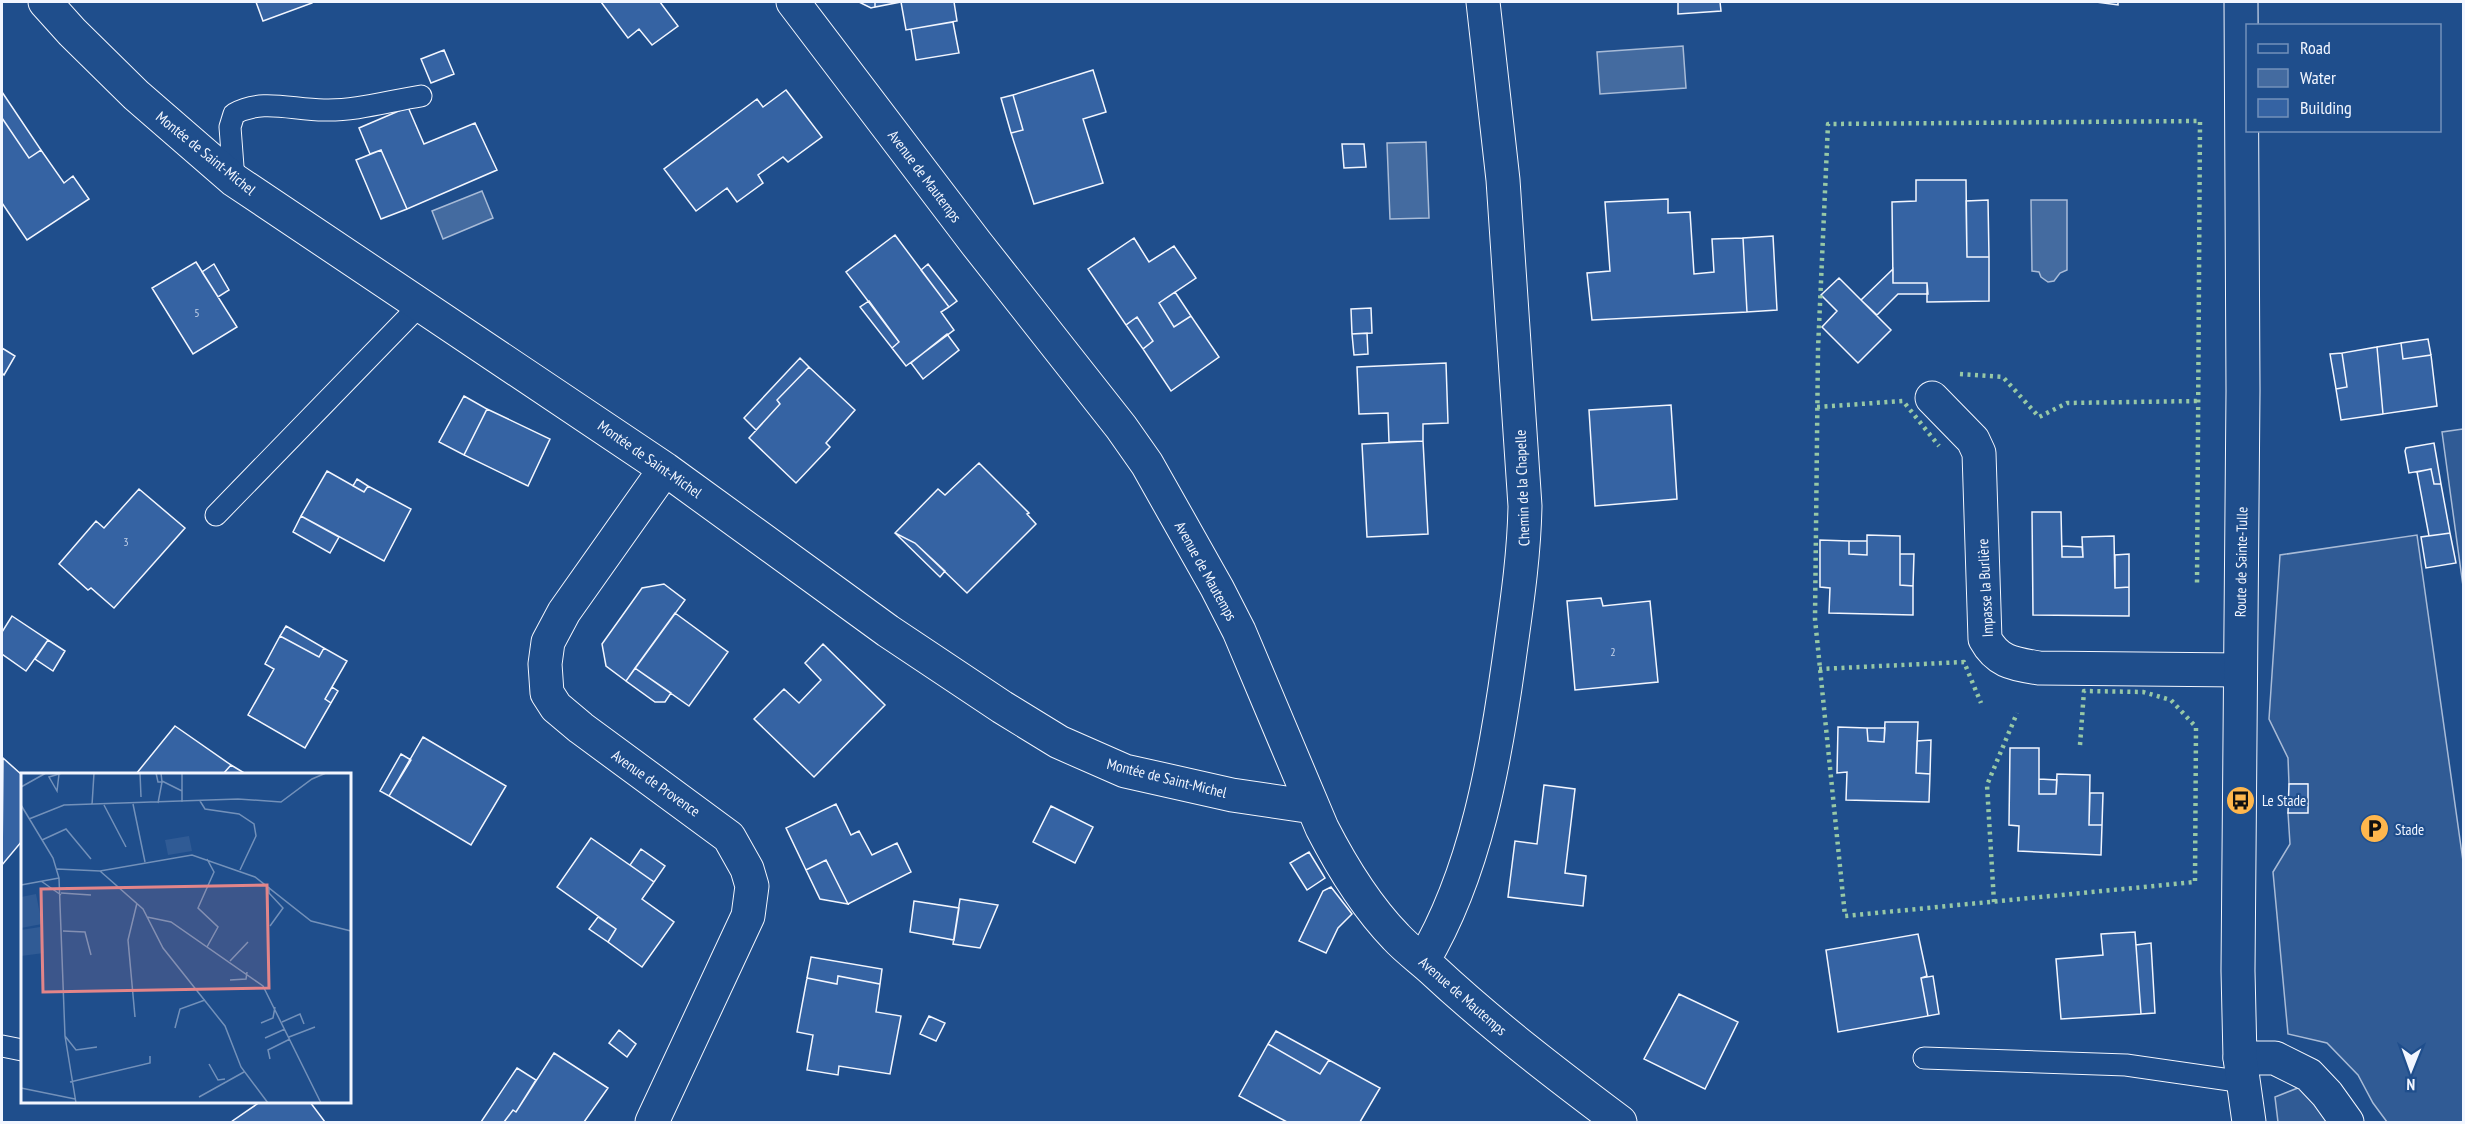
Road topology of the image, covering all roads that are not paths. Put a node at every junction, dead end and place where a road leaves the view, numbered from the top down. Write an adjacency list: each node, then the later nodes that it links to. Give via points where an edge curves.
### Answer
1 (45, 2): 6 (street, Montée de Saint-Michel, via 136,95)
2 (793, 2): 12 (street, Avenue de Mautemps, via 1147,464 1239,631)
3 (1483, 2): 13 (street, Chemin de la Chapelle, via 1503,180 1525,506 1524,556 1492,772 1471,849 1437,937)
4 (2241, 2): 11 (street, Route de Sainte-Tulle)
5 (421, 96): 6 (lane, via 325,110 247,106 234,114 230,127)
6 (234, 180): 7 (street, Montée de Saint-Michel)
7 (420, 305): 9 (street, Montée de Saint-Michel); 10 (lane)
8 (1932, 398): 11 (street, Impasse la Burlière, via 1973,440 1979,453 1985,639 1992,651 2011,664 2039,668)
9 (665, 469): 12 (street, Montée de Saint-Michel, via 888,631 1059,742 1125,771 1232,795); 18 (street, Avenue de Provence, via 564,612 548,642 545,671 547,693 556,707 729,837 752,886 748,916)
10 (216, 515)
11 (2240, 670): 17 (street, Route de Sainte-Tulle, via 2238,971)
12 (1313, 807): 13 (street, Avenue de Mautemps, via 1361,895 1395,936)
13 (1423, 961): 19 (street, Avenue de Mautemps, via 1519,1044)
14 (2, 1046): 15 (lane)
15 (21, 1050)
16 (1924, 1058): 17 (lane)
17 (2242, 1070): 20 (street, Route de Sainte-Tulle); 21 (street, via 2275,1058 2309,1075)
18 (652, 1122)
19 (1620, 1122)
20 (2249, 1122)
21 (2347, 1122)

